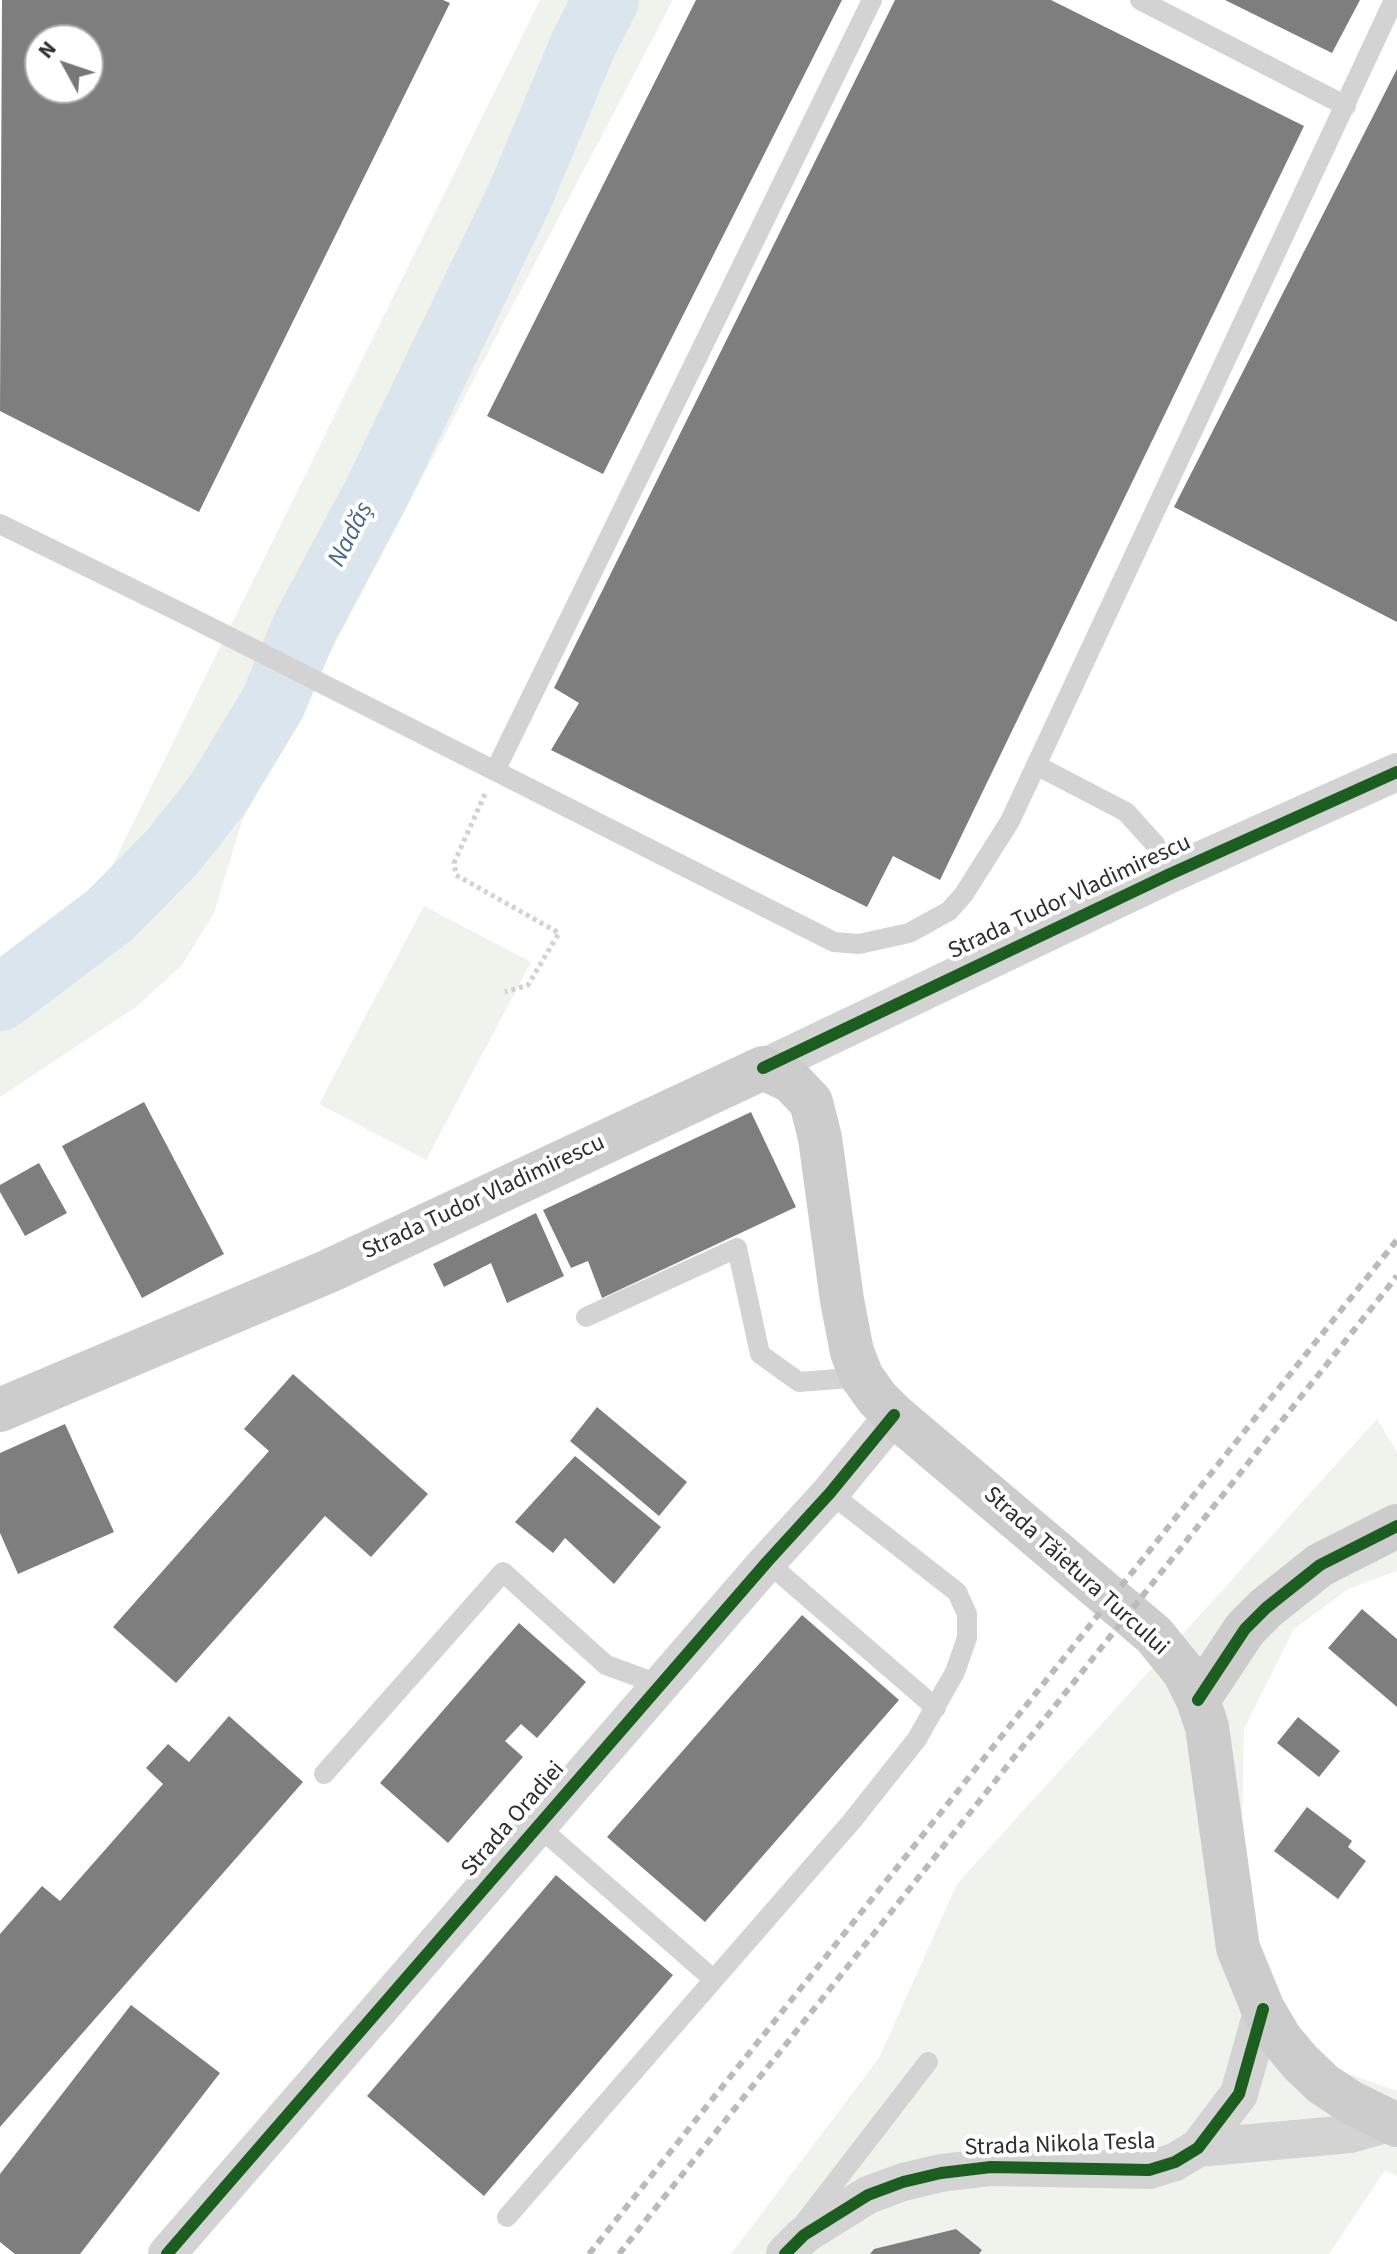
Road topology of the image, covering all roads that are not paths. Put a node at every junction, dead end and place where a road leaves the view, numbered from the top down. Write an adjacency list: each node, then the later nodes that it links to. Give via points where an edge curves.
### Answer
1 (872, 0): 7 (lane)
2 (1140, 0): 4 (lane)
3 (1394, 0): 4 (lane)
4 (1346, 106): 6 (lane)
5 (0, 524): 7 (lane)
6 (1036, 765): 7 (lane, via 1010,821 949,911 909,933 859,944 834,942); 9 (lane, via 1126,812 1155,844)
7 (495, 771)
8 (1397, 772): 9 (street, Strada Tudor Vladimirescu)
9 (1168, 875): 10 (street, Strada Tudor Vladimirescu)
10 (763, 1068): 12 (main road, Strada Tăietura Turcului, via 791,1081 811,1102 842,1300); 13 (main road, Strada Tudor Vladimirescu, via 329,1271)
11 (586, 1317): 12 (lane, via 737,1248 760,1354 799,1382)
12 (862, 1377): 14 (main road, Strada Tăietura Turcului)
13 (0, 1410)
14 (894, 1415): 15 (street, Strada Oradiei); 19 (main road, Strada Tăietura Turcului, via 1154,1635 1184,1672)
15 (830, 1493): 17 (street, Strada Oradiei); 20 (lane, via 957,1592 967,1614 967,1638)
16 (1397, 1526): 19 (main road, via 1320,1565 1266,1608 1245,1629)
17 (767, 1562): 18 (street, Strada Oradiei); 20 (lane)
18 (661, 1685): 21 (lane, via 606,1665 503,1572); 22 (street, Strada Oradiei)
19 (1198, 1700): 24 (main road, Strada Tăietura Turcului, via 1207,1727 1238,1948)
20 (936, 1708): 23 (lane, via 852,1821)
21 (324, 1774)
22 (538, 1826): 23 (lane); 29 (street, Strada Oradiei)
23 (713, 1979): 28 (lane)
24 (1263, 2009): 26 (main road, Strada Tăietura Turcului, via 1280,2038 1323,2084); 27 (street, Strada Nikola Tesla, via 1239,2094)
25 (928, 2062): 30 (lane)
26 (1394, 2124): 27 (street, Strada Nikola Tesla, via 1350,2134)
27 (1198, 2148): 30 (street, Strada Nikola Tesla, via 1149,2170 991,2167 903,2182 868,2195)
28 (507, 2217)
29 (167, 2254)
30 (783, 2254)

